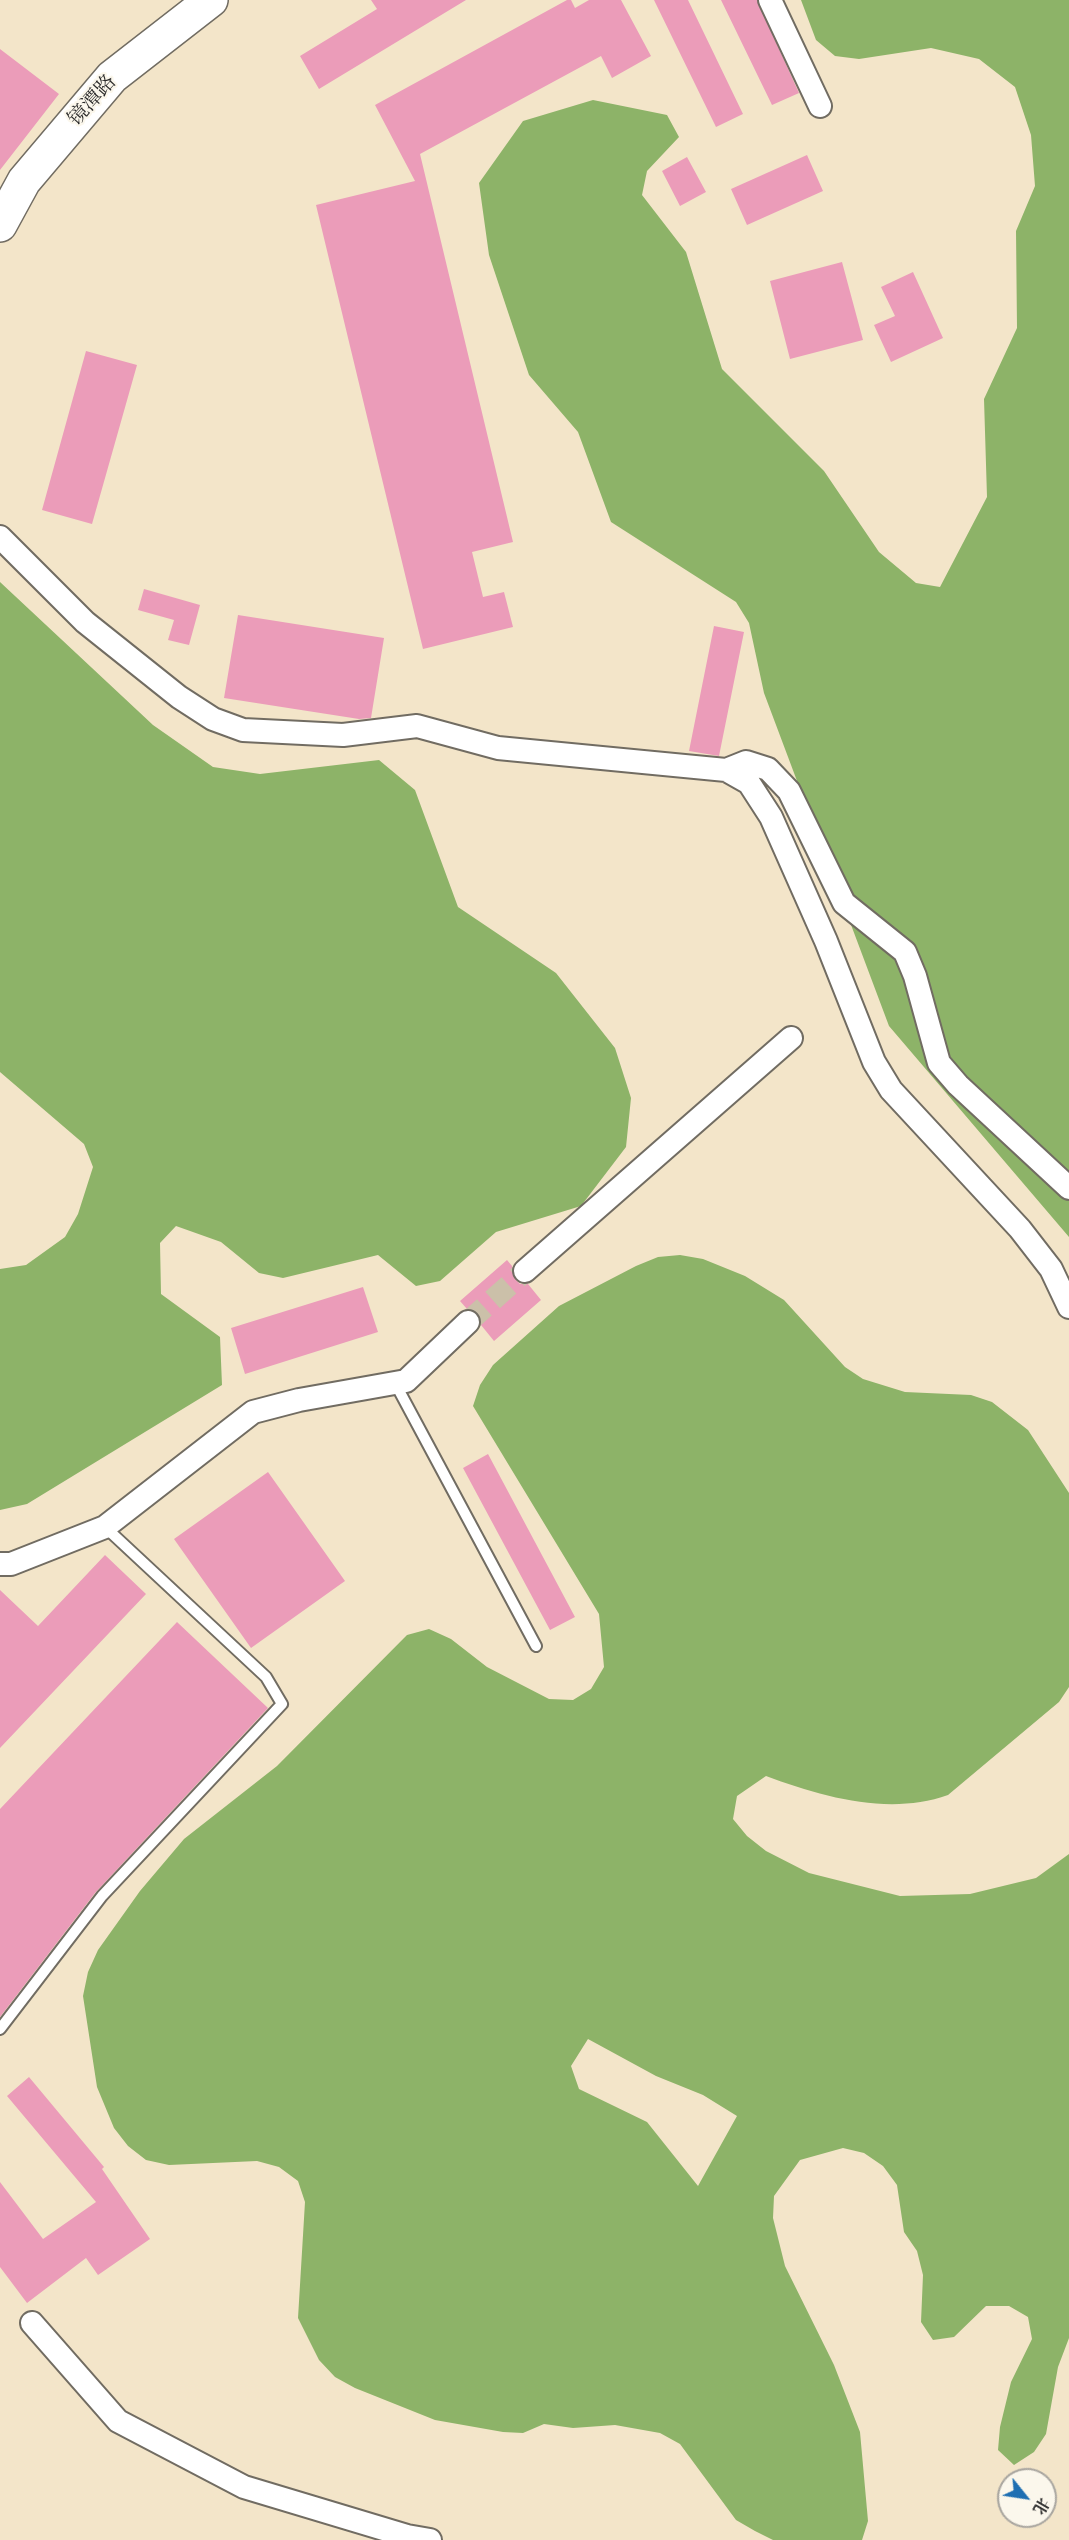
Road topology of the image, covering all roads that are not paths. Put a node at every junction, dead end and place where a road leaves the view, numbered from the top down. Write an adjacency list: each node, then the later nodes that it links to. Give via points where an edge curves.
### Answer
1 (185, 0): 5 (main road, 镜潭路, via 89,78)
2 (211, 0): 6 (main road, 镜潭路, via 112,77 24,181)
3 (770, 0): 4 (street)
4 (820, 106)
5 (0, 192)
6 (0, 225)
7 (0, 537): 8 (street, via 86,622 179,697 213,719 243,730 343,735 417,726 498,748)
8 (726, 770): 10 (street, via 746,762 768,769 789,791 844,903 905,952 939,1063); 12 (street, via 748,783 771,817 874,1062 891,1090 1020,1229 1052,1269)
9 (791, 1038): 11 (street)
10 (1069, 1188)
11 (525, 1271)
12 (1069, 1307)
13 (468, 1322): 14 (street, via 406,1381)
14 (395, 1383): 15 (street, via 253,1412); 17 (lane)
15 (105, 1527): 16 (street, via 11,1564); 18 (lane, via 266,1677 282,1704 102,1896)
16 (0, 1564)
17 (536, 1646)
18 (0, 2029)
19 (32, 2323): 20 (street, via 118,2421 244,2487)
20 (430, 2540)

